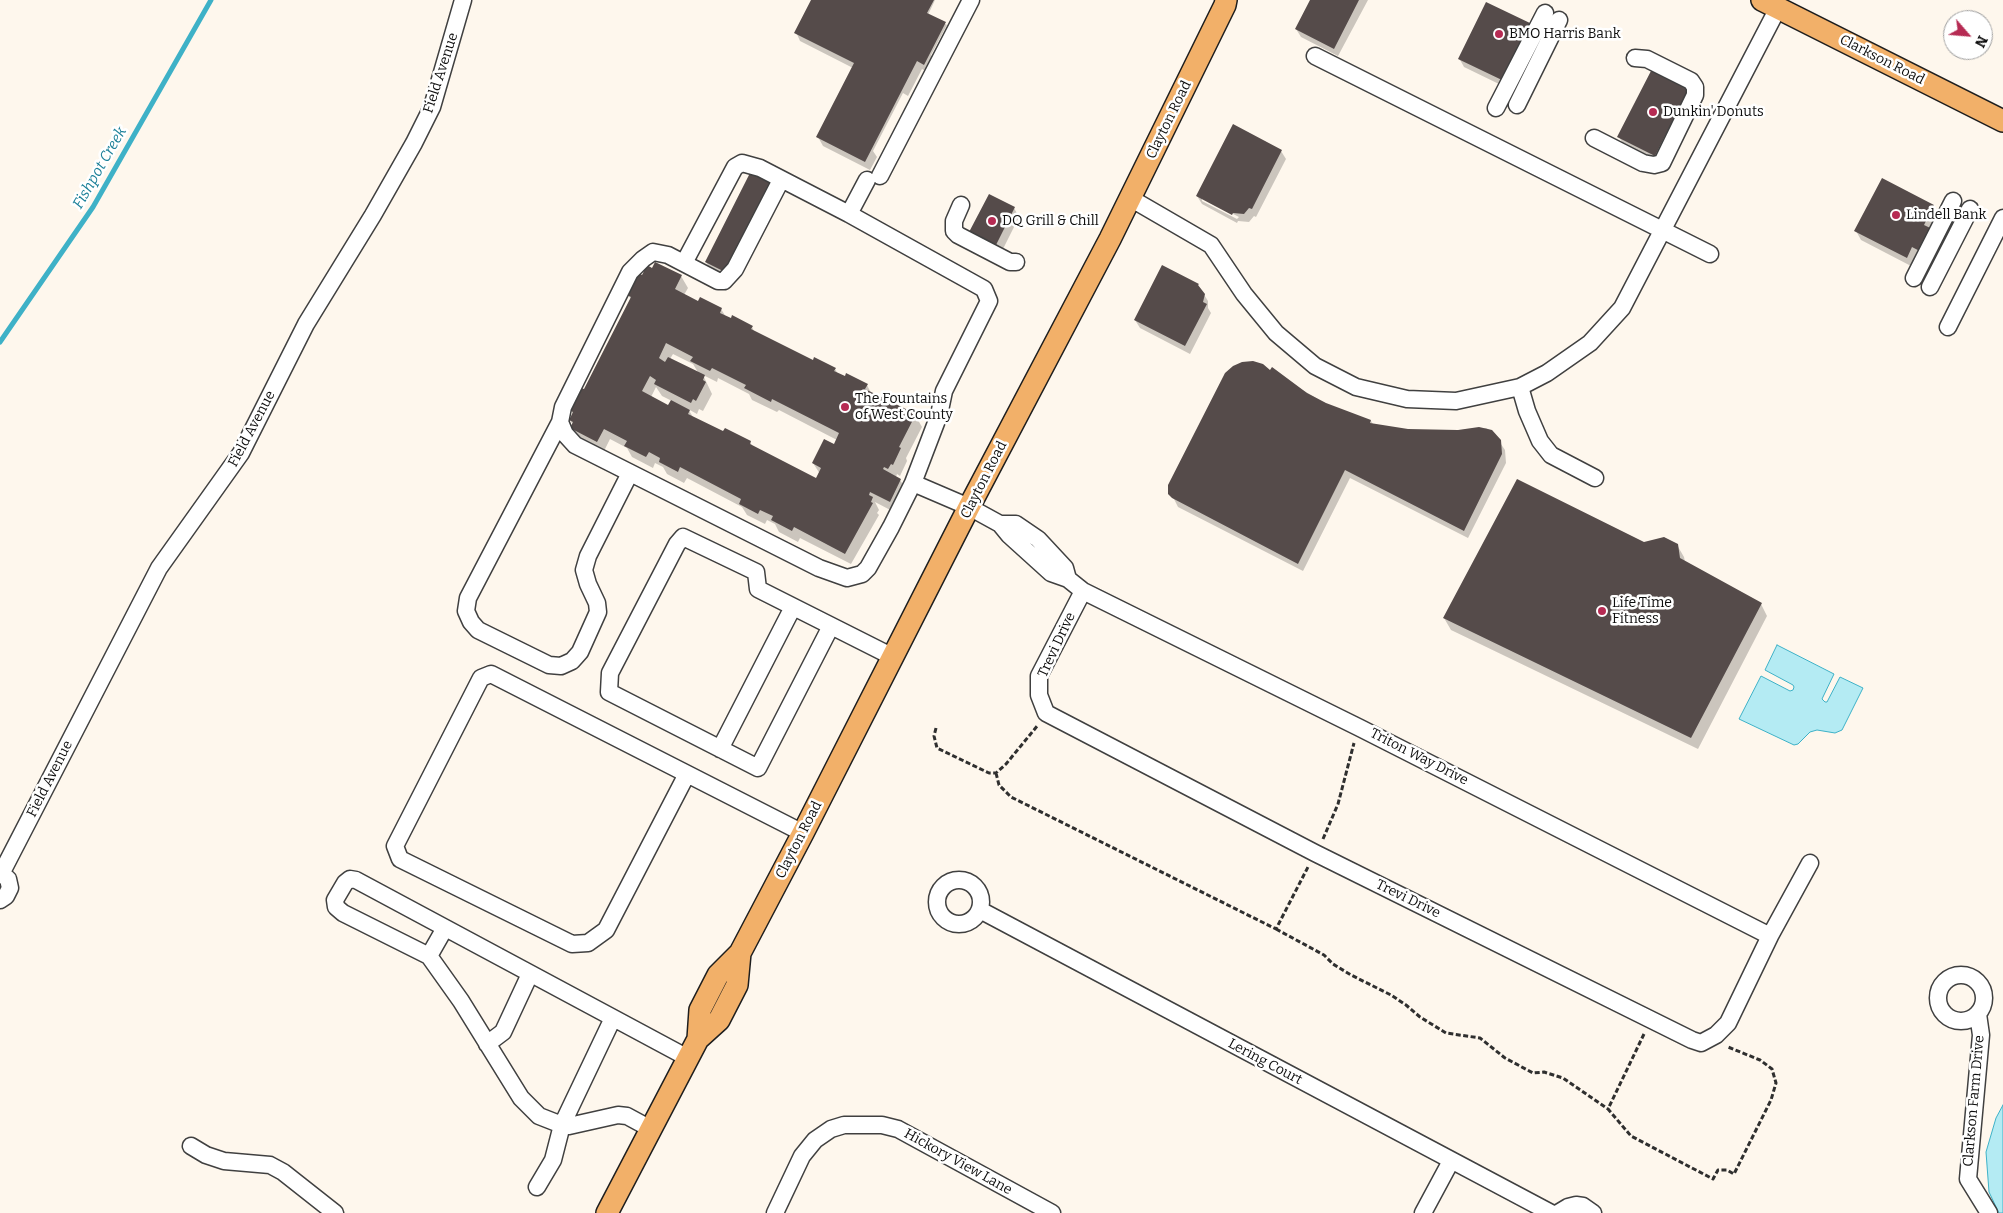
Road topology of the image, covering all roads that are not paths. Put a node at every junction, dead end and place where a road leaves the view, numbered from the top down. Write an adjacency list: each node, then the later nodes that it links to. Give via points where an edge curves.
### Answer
1 (463, 0): 35 (street, Field Avenue, via 432,107 414,143 306,324 241,453 159,568)
2 (970, 0): 14 (street, via 873,178)
3 (1228, 2): 11 (main road, Clayton Road)
4 (1770, 4): 8 (main road, Clarkson Road); 16 (street)
5 (1556, 19): 5 (street, via 1512,106)
6 (1315, 56): 16 (street)
7 (1635, 58): 9 (street, via 1647,59 1691,81 1696,87 1696,96 1662,163 1643,162)
8 (2003, 121)
9 (1594, 138)
10 (781, 180): 14 (street); 19 (street, via 749,164 735,167); 19 (street, via 735,269 724,281)
11 (1130, 198): 21 (street, via 1211,245 1244,294 1276,333 1315,366 1356,387 1407,399 1456,401); 26 (main road, Clayton Road)
12 (1957, 203): 12 (street, via 1918,280)
13 (961, 205): 18 (street, via 954,221 954,231 1010,262)
14 (849, 214): 25 (street, via 984,289 989,301 944,390 939,415)
15 (2003, 218): 20 (street)
16 (1663, 231): 17 (street); 21 (street, via 1622,308 1590,343 1547,373)
17 (1710, 254)
18 (1016, 262)
19 (684, 263): 22 (street, via 653,252 630,272 563,407)
20 (1948, 327)
21 (1520, 387): 24 (street, via 1540,441 1551,454)
22 (560, 422): 23 (street, via 565,434 575,444); 23 (street, via 468,598 466,611 478,630 549,665 561,666 572,661 580,652 598,612 584,570 588,556)
23 (630, 473): 25 (street, via 819,568 847,578 862,574 868,568)
24 (1595, 478)
25 (913, 483): 26 (street, Triton Way Drive)
26 (969, 507): 27 (street, Triton Way Drive, via 1000,524 1016,524 1038,539 1065,568 1068,579); 30 (main road, Clayton Road)
27 (1082, 591): 39 (street, Triton Way Drive, via 1369,732); 39 (street, Trevi Drive, via 1039,676 1039,695 1046,713 1312,852 1701,1043 1728,1023)
28 (793, 607): 29 (street); 31 (street); 31 (street, via 758,589 756,572 684,537 677,544 610,673 609,692)
29 (831, 626): 30 (street); 31 (street, via 758,768)
30 (893, 657): 33 (main road, Clayton Road)
31 (720, 749)
32 (687, 774): 32 (street, via 491,674 481,678 395,846 400,859 572,944 588,943 606,930); 33 (street)
33 (803, 833): 45 (main road, Clayton Road, via 740,953 718,975 700,1010 698,1038)
34 (1810, 863): 39 (street, Trevi Drive)
35 (1, 874): 36 (street, Field Avenue, via 8,880 10,888)
36 (0, 900)
37 (980, 910): 49 (street, Lering Court)
38 (445, 928): 40 (street); 40 (street, via 356,880 350,879 345,883 335,900 336,907 343,913); 41 (street)
39 (1770, 936)
40 (429, 956): 44 (street)
41 (530, 974): 43 (street); 44 (street, via 503,1032)
42 (1978, 1014): 59 (street, Clarkson Farm Drive, via 1981,1035 1968,1179)
43 (613, 1018): 45 (street); 46 (street)
44 (487, 1044): 46 (street, via 521,1098 539,1116)
45 (688, 1058): 47 (main road, Clayton Road)
46 (565, 1125): 47 (street, via 618,1115 627,1116); 50 (street, via 553,1160)
47 (651, 1129): 52 (main road, Clayton Road)
48 (191, 1146): 51 (street, via 224,1161 270,1165)
49 (1451, 1160): 55 (street); 56 (street, Lering Court)
50 (537, 1187)
51 (335, 1213)
52 (608, 1213)
53 (775, 1213): 54 (street, Hickory View Lane, via 802,1156 815,1140 844,1125 882,1125 898,1129)
54 (1052, 1213)
55 (1423, 1213)
56 (1551, 1213)
57 (1558, 1213): 58 (street, via 1576,1205)
58 (1593, 1213)
59 (1989, 1213)

